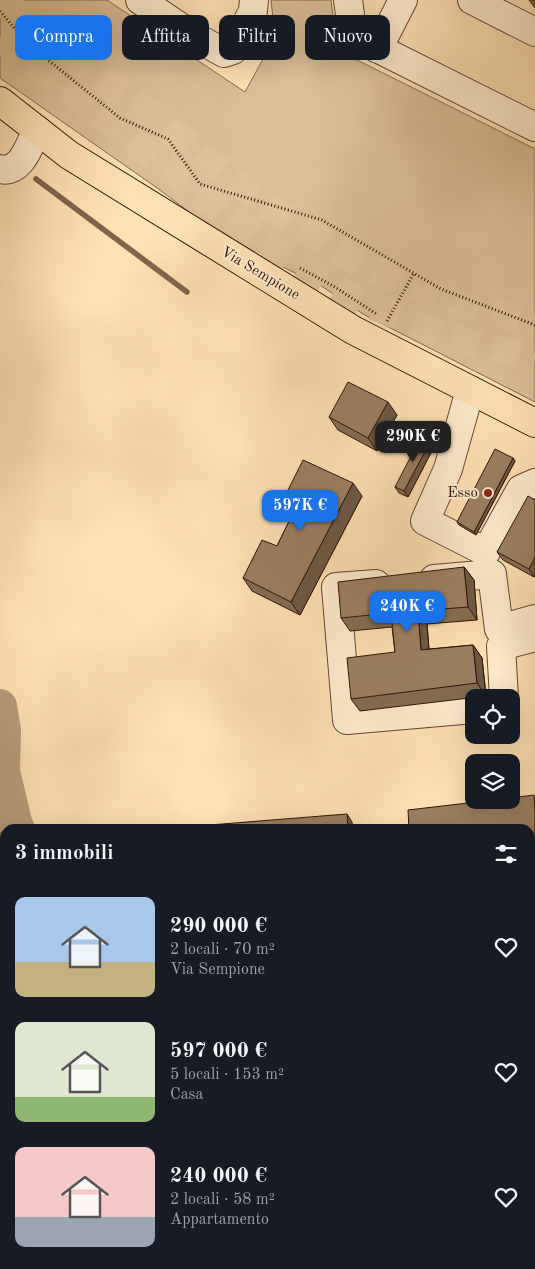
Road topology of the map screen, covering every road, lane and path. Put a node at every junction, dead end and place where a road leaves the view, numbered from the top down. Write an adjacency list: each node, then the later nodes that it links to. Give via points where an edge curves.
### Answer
1 (140, 0): 2 (lane, via 224,53 233,50 253,12)
2 (254, 0)
3 (348, 0): 7 (lane)
4 (403, 0): 8 (lane)
5 (472, 0): 9 (lane)
6 (0, 11): 15 (path, via 27,43 120,118 168,139 200,184 322,220)
7 (350, 15)
8 (390, 25)
9 (535, 32)
10 (390, 55): 12 (lane)
11 (0, 100): 13 (main road, Via Sempione)
12 (535, 127)
13 (37, 130): 14 (lane, via 18,165 7,171); 18 (main road, Via Sempione, via 68,155 353,330)
14 (0, 169)
15 (414, 273): 16 (path); 17 (path, via 442,289)
16 (387, 321)
17 (535, 326)
18 (470, 390): 19 (main road, Via Sempione); 20 (lane, via 448,469 425,521 486,552 521,489)
19 (535, 423)
20 (535, 483)
21 (535, 619): 24 (lane, via 499,629 492,574 336,587 347,720)
22 (535, 637): 23 (lane, via 501,646)
23 (503, 689)
24 (465, 710)

